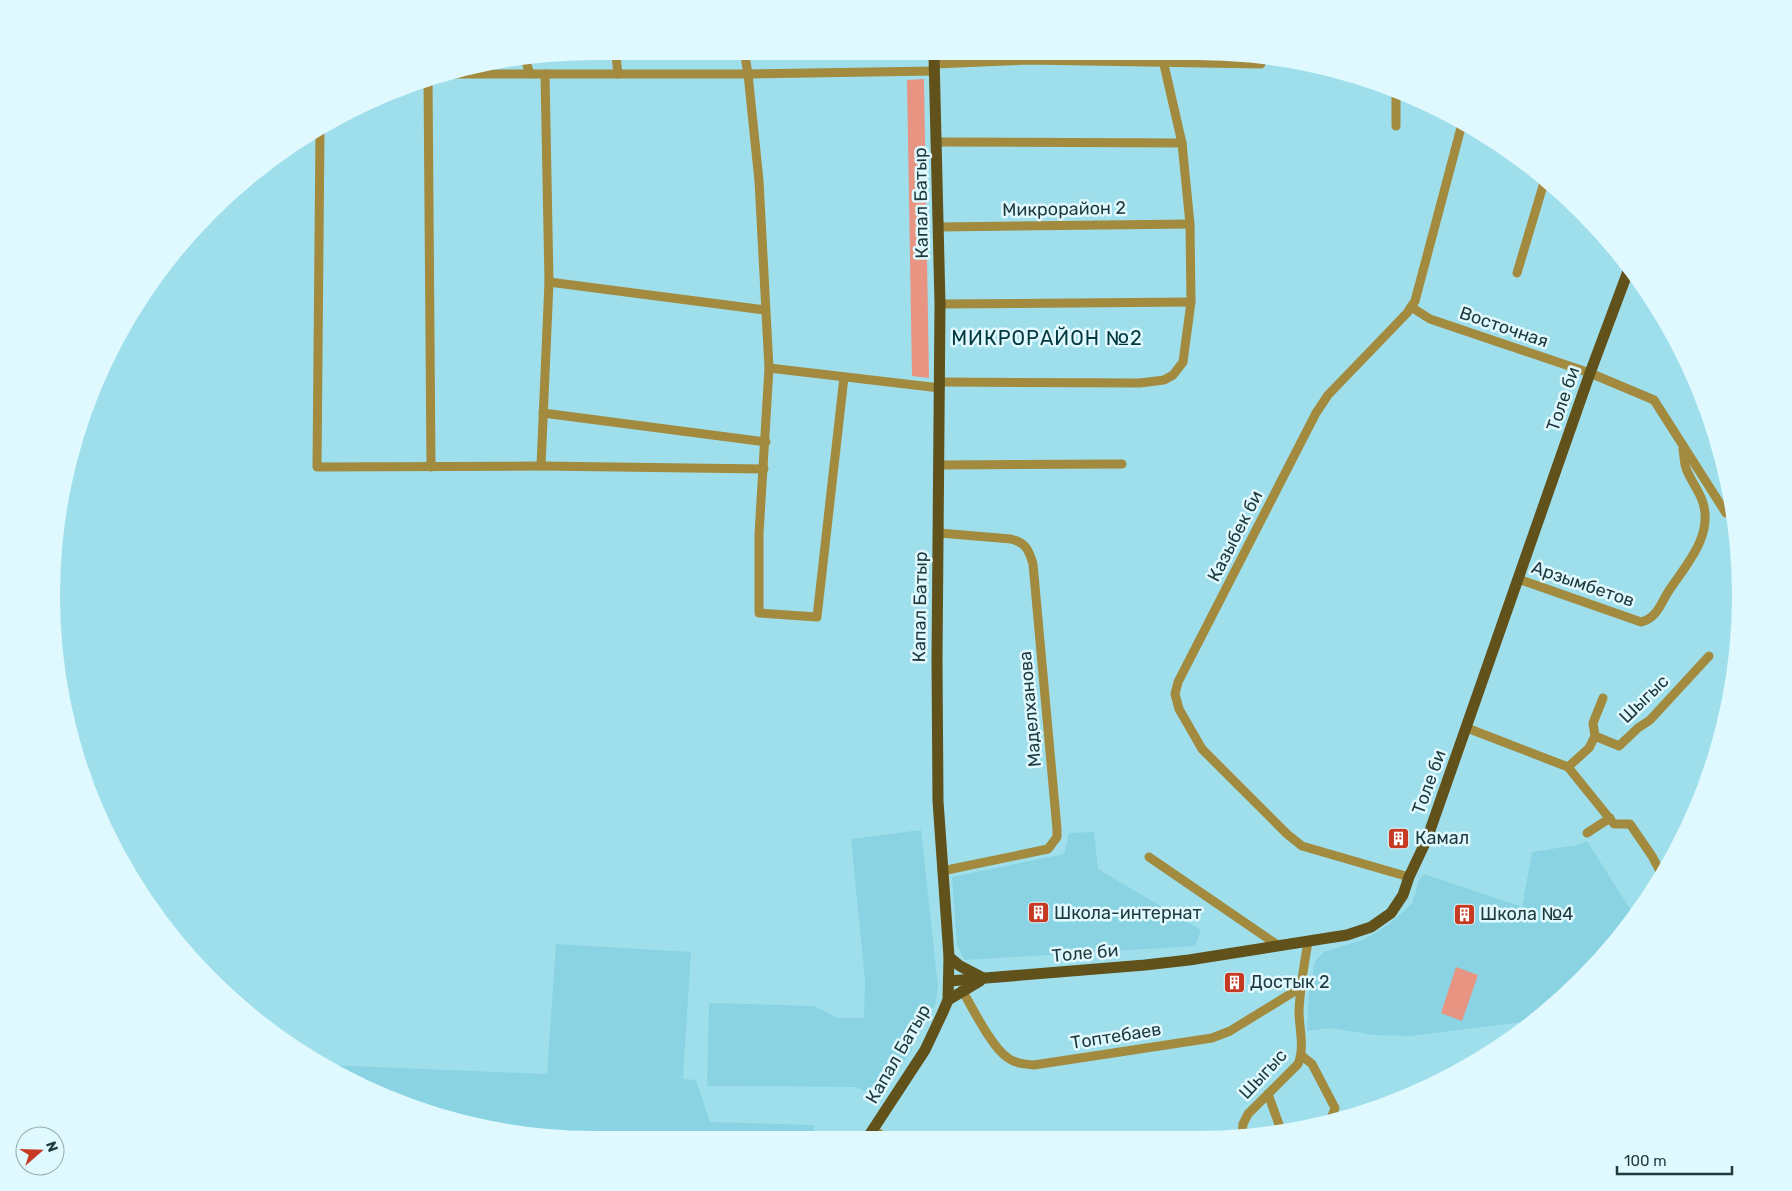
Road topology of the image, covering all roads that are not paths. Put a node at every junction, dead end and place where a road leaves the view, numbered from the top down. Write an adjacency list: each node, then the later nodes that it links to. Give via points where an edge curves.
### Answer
1 (616, 60): 12 (street)
2 (746, 60): 13 (street)
3 (1029, 60): 6 (street)
4 (1162, 60): 20 (street)
5 (1182, 60): 7 (street)
6 (935, 64): 13 (street); 19 (main road, Капал Батыр)
7 (1256, 64)
8 (527, 65): 10 (street)
9 (474, 74): 10 (street)
10 (530, 74): 11 (street)
11 (545, 74): 12 (street); 26 (street)
12 (618, 74): 13 (street)
13 (748, 74): 30 (street, via 759,181)
14 (428, 87): 40 (street)
15 (1396, 99): 16 (street)
16 (1396, 126)
17 (1460, 130): 29 (street, Казыбек би, via 1418,292)
18 (320, 137): 40 (street, via 317,467)
19 (937, 142): 20 (street); 23 (main road, Капал Батыр)
20 (1182, 143): 22 (street)
21 (1543, 187): 24 (street)
22 (1190, 224): 23 (street, Микрорайон 2); 27 (street)
23 (939, 227): 28 (main road, Капал Батыр)
24 (1517, 273)
25 (1626, 277): 32 (main road, Толе би)
26 (549, 282): 30 (street); 35 (street)
27 (1191, 302): 28 (street); 34 (street, via 1183,362 1164,380)
28 (940, 304): 34 (main road, Капал Батыр)
29 (1411, 307): 32 (street, Восточная, via 1430,319); 56 (street, Казыбек би, via 1328,395 1316,413 1178,682 1175,694 1179,709 1202,749 1294,840 1302,846)
30 (765, 310): 31 (street)
31 (769, 368): 33 (street); 36 (street)
32 (1590, 373): 37 (street, Восточная, via 1654,400); 45 (main road, Толе би)
33 (844, 377): 34 (street); 42 (street, via 817,617 759,613 759,534)
34 (940, 385): 39 (main road, Капал Батыр)
35 (543, 412): 36 (street); 41 (street)
36 (766, 442): 42 (street)
37 (1682, 444): 43 (street, Восточная); 45 (street, Арзымбетов, via 1685,466 1703,504 1705,526 1697,551 1650,620 1641,622)
38 (1122, 464): 39 (street)
39 (940, 465): 44 (main road, Капал Батыр)
40 (431, 466): 41 (street)
41 (541, 466): 42 (street)
42 (764, 469)
43 (1725, 511)
44 (939, 533): 55 (main road, Капал Батыр, via 938,801); 55 (street, Маделханова, via 1011,539 1021,542 1030,554 1057,829 1057,837 1048,848)
45 (1518, 579): 48 (main road, Толе би)
46 (1709, 656): 49 (street, Шыгыс, via 1650,720 1619,746)
47 (1603, 698): 49 (street, via 1593,723)
48 (1467, 728): 50 (street); 56 (main road, Толе би, via 1427,839)
49 (1595, 736): 50 (street, via 1589,748)
50 (1568, 766): 51 (street)
51 (1610, 818): 52 (street); 54 (street, via 1614,824 1630,824)
52 (1587, 833)
53 (1149, 857): 58 (street)
54 (1658, 867)
55 (942, 871): 59 (main road, Капал Батыр)
56 (1408, 877): 57 (main road, Толе би, via 1391,913 1371,927)
57 (1308, 942): 58 (main road, Толе би); 62 (street, Шыгыс)
58 (1279, 946): 60 (main road, Толе би, via 1145,965)
59 (949, 957): 60 (main road); 61 (main road, Капал Батыр)
60 (984, 979): 61 (main road, Толе би); 63 (main road)
61 (949, 981): 64 (main road, Капал Батыр)
62 (1300, 988): 63 (street, Топтебаев, via 1230,1031 1212,1038 1034,1065 1006,1058); 65 (street, Шыгыс)
63 (962, 990): 64 (main road)
64 (948, 1000): 70 (main road, Капал Батыр, via 925,1050)
65 (1302, 1056): 66 (street, Шыгыс); 67 (street, via 1312,1064 1335,1108)
66 (1268, 1094): 68 (street); 69 (street, Шыгыс, via 1248,1114)
67 (1333, 1113)
68 (1279, 1124)
69 (1243, 1129)
70 (872, 1131)

